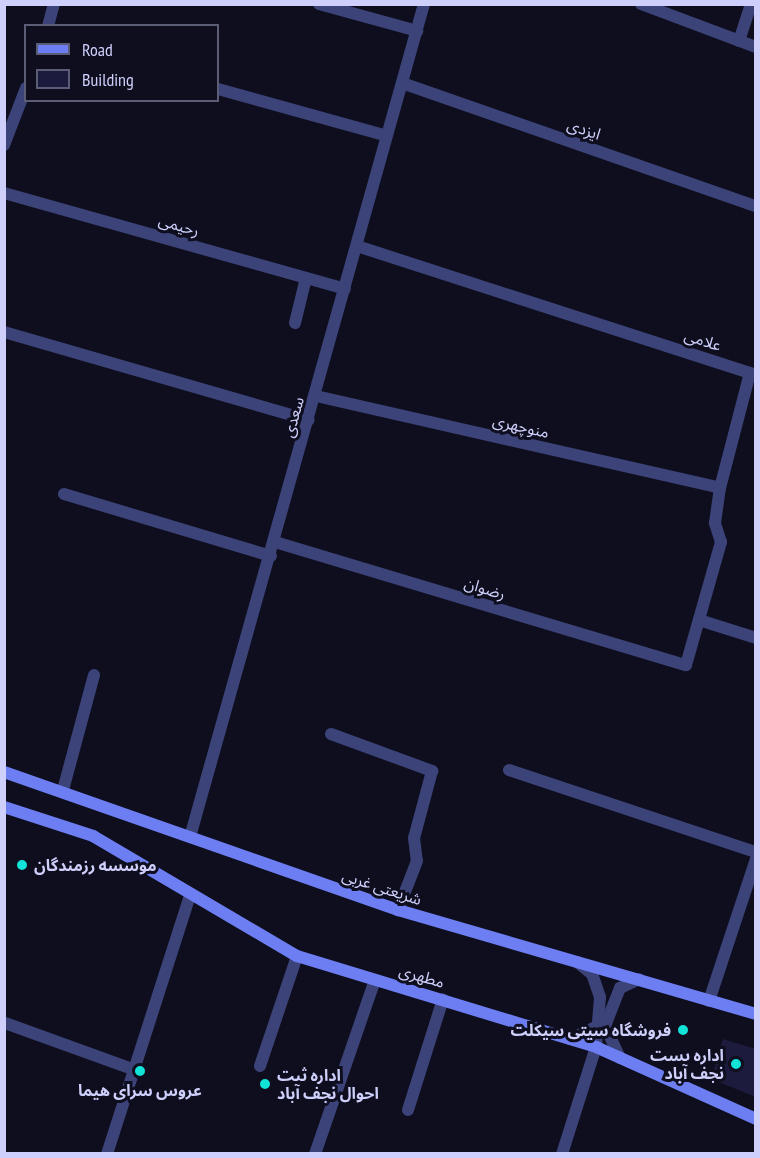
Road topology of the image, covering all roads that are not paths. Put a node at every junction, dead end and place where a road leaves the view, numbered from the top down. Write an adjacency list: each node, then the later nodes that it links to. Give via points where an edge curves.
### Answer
1 (54, 4): 6 (street)
2 (320, 4): 7 (street)
3 (424, 4): 7 (street, سعدی)
4 (640, 4): 8 (street)
5 (751, 4): 8 (street)
6 (49, 24)
7 (417, 31): 10 (street, سعدی)
8 (739, 41): 9 (street)
9 (756, 47)
10 (402, 83): 14 (street, سعدی); 17 (street, ایزدی)
11 (219, 89): 14 (street)
12 (24, 92): 13 (street)
13 (10, 116): 15 (street)
14 (387, 136): 18 (street, سعدی)
15 (4, 145)
16 (4, 192): 19 (street, رحیمی)
17 (756, 206)
18 (357, 246): 20 (street, سعدی); 24 (street, علامی, via 750,373)
19 (306, 278): 20 (street, رحیمی); 21 (street)
20 (345, 289): 23 (street, سعدی)
21 (295, 323)
22 (4, 332): 25 (street)
23 (316, 396): 25 (street, سعدی); 26 (street, منوچهری)
24 (750, 401): 26 (street, علامی)
25 (309, 420): 28 (street, سعدی)
26 (720, 488): 30 (street, علامی, via 715,523 721,542)
27 (64, 494): 29 (street)
28 (275, 542): 29 (street, سعدی); 32 (street, رضوان)
29 (271, 556): 39 (street, سعدی)
30 (699, 620): 31 (street); 32 (street, علامی)
31 (756, 638)
32 (686, 665)
33 (94, 675): 37 (street)
34 (331, 734): 43 (street, via 432,771 414,838 417,861)
35 (509, 770): 40 (street)
36 (4, 772): 37 (main road, شریعتی غربی)
37 (63, 790): 39 (main road, شریعتی غربی)
38 (4, 807): 42 (main road, مطهری, via 93,836)
39 (190, 837): 43 (main road, شریعتی غربی)
40 (756, 852)
41 (756, 859): 49 (street)
42 (190, 895): 44 (main road, مطهری); 57 (street)
43 (398, 910): 45 (main road, شریعتی غربی)
44 (297, 956): 46 (main road, مطهری); 56 (street)
45 (578, 962): 47 (main road, شریعتی غربی); 52 (street, via 592,974 600,997)
46 (375, 980): 48 (main road, مطهری); 61 (street)
47 (639, 980): 49 (main road, شریعتی غربی); 55 (street, via 621,988 606,1026)
48 (443, 999): 53 (main road, مطهری); 58 (street)
49 (709, 1001): 50 (main road, شریعتی غربی)
50 (756, 1014)
51 (6, 1023): 57 (street)
52 (596, 1027): 53 (street); 54 (street)
53 (570, 1039): 54 (main road, مطهری)
54 (596, 1047): 55 (main road, مطهری); 62 (street)
55 (620, 1058): 59 (main road, مطهری)
56 (260, 1066)
57 (132, 1069): 60 (street)
58 (408, 1110)
59 (756, 1119)
60 (107, 1154)
61 (315, 1154)
62 (562, 1154)

